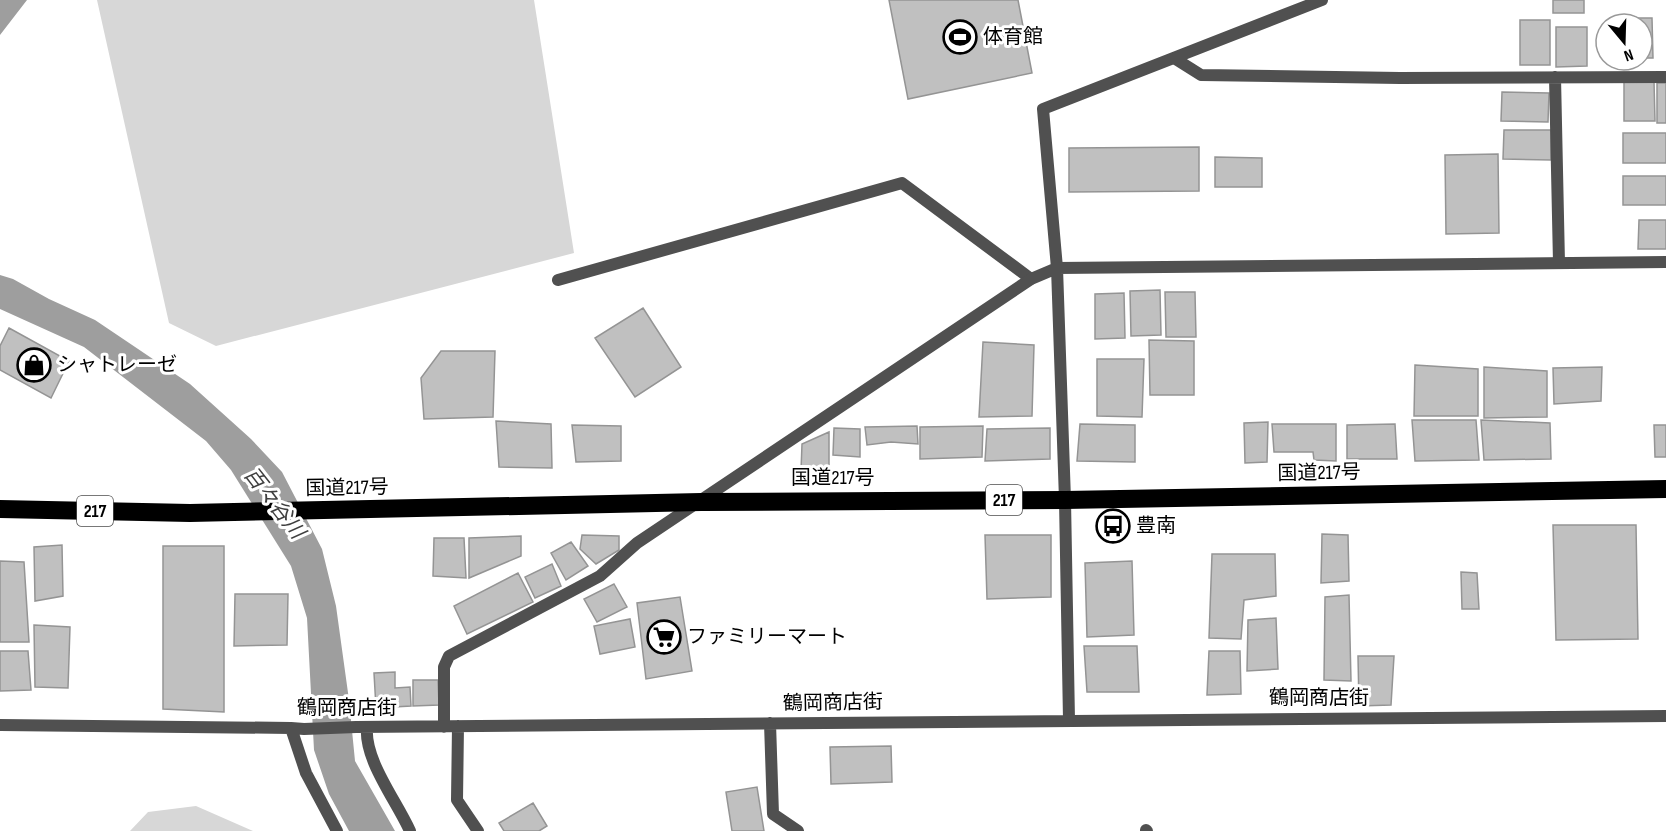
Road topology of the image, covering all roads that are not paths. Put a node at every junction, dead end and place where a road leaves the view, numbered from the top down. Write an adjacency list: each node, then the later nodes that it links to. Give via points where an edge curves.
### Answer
1 (1322, 0): 2 (street)
2 (1174, 58): 3 (street, via 1201,75); 7 (street, via 1043,109)
3 (1555, 77): 4 (street); 6 (street)
4 (1666, 77)
5 (1666, 262): 6 (street)
6 (1559, 263): 7 (street)
7 (1057, 268): 8 (street); 11 (street)
8 (1031, 279): 9 (street, via 902,183); 12 (street)
9 (558, 280)
10 (1666, 489): 11 (highway, 国道217号 / 217)
11 (1065, 500): 12 (highway, 国道217号 / 217); 15 (street)
12 (701, 501): 13 (highway, 国道217号 / 217, via 190,513); 20 (street, via 637,543 600,576 449,656 444,667)
13 (0, 509)
14 (1666, 716): 15 (street, 鶴岡商店街)
15 (1069, 720): 16 (street, 鶴岡商店街)
16 (770, 723): 18 (street, 鶴岡商店街); 25 (street, via 773,814)
17 (0, 725): 21 (street, 鶴岡商店街)
18 (458, 726): 20 (street, 鶴岡商店街); 24 (street, via 457,800)
19 (361, 727): 20 (street, 鶴岡商店街); 21 (street, 鶴岡商店街); 23 (street, via 374,764)
20 (444, 727)
21 (291, 728): 22 (street, via 306,773)
22 (337, 831)
23 (410, 831)
24 (478, 831)
25 (798, 831)

